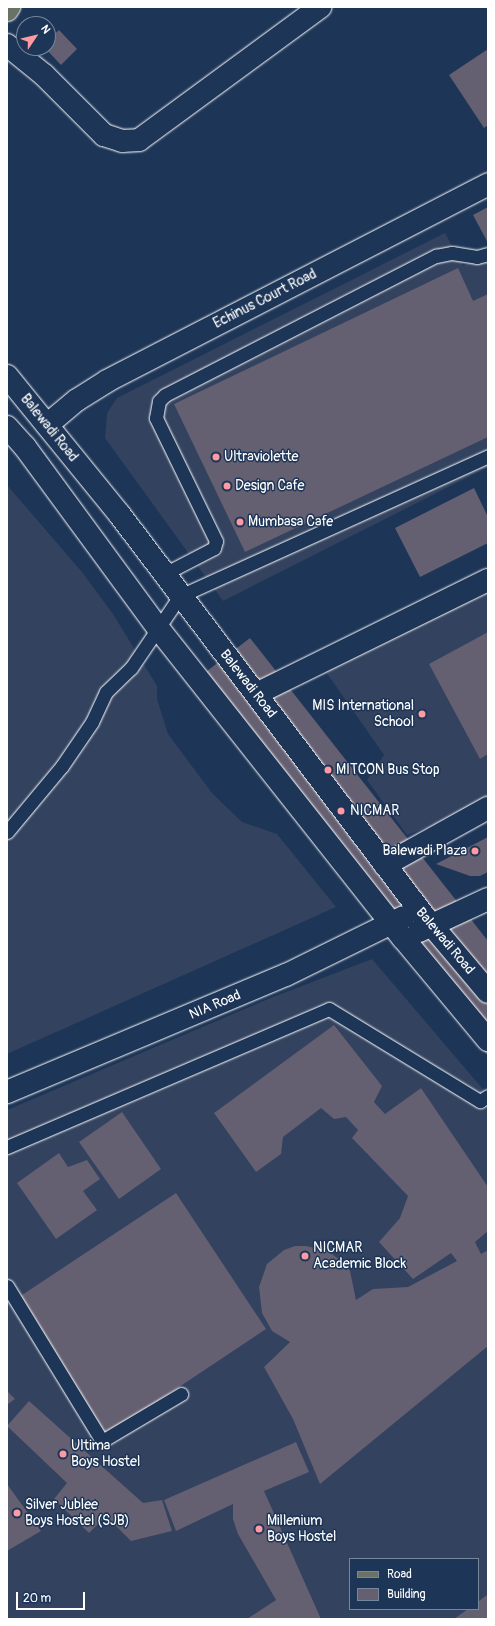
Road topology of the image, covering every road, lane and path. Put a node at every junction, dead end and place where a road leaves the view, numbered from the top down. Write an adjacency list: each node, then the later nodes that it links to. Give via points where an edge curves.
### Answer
1 (9, 7): 3 (main road)
2 (320, 7): 4 (street, via 139,140 122,141 104,135 44,75)
3 (7, 10)
4 (7, 45)
5 (488, 184): 8 (street, Echinus Court Road, via 107,381 77,400)
6 (488, 254): 11 (lane, via 477,257 452,252 436,256 165,395 156,408 156,418 216,542 214,548)
7 (7, 376): 8 (street, Balewadi Road)
8 (47, 425): 11 (street, Balewadi Road)
9 (7, 427): 14 (street, via 25,447)
10 (488, 456): 13 (lane)
11 (164, 574): 13 (street, Balewadi Road)
12 (488, 580): 15 (street)
13 (180, 596): 14 (lane); 15 (street, Balewadi Road)
14 (158, 628): 17 (lane, via 131,668 106,692 92,722 62,766); 21 (street)
15 (256, 694): 18 (street, Balewadi Road)
16 (488, 808): 18 (street)
17 (7, 832)
18 (385, 865): 20 (street, Balewadi Road)
19 (488, 899): 20 (street, NIA Road)
20 (425, 918): 21 (street, NIA Road); 22 (street, Balewadi Road)
21 (398, 931): 23 (street); 24 (street, NIA Road)
22 (488, 992)
23 (488, 1040)
24 (7, 1092)
25 (488, 1096): 26 (lane, via 480,1101 329,1009)
26 (7, 1147)
27 (7, 1286): 28 (lane, via 102,1440)
28 (181, 1394)

